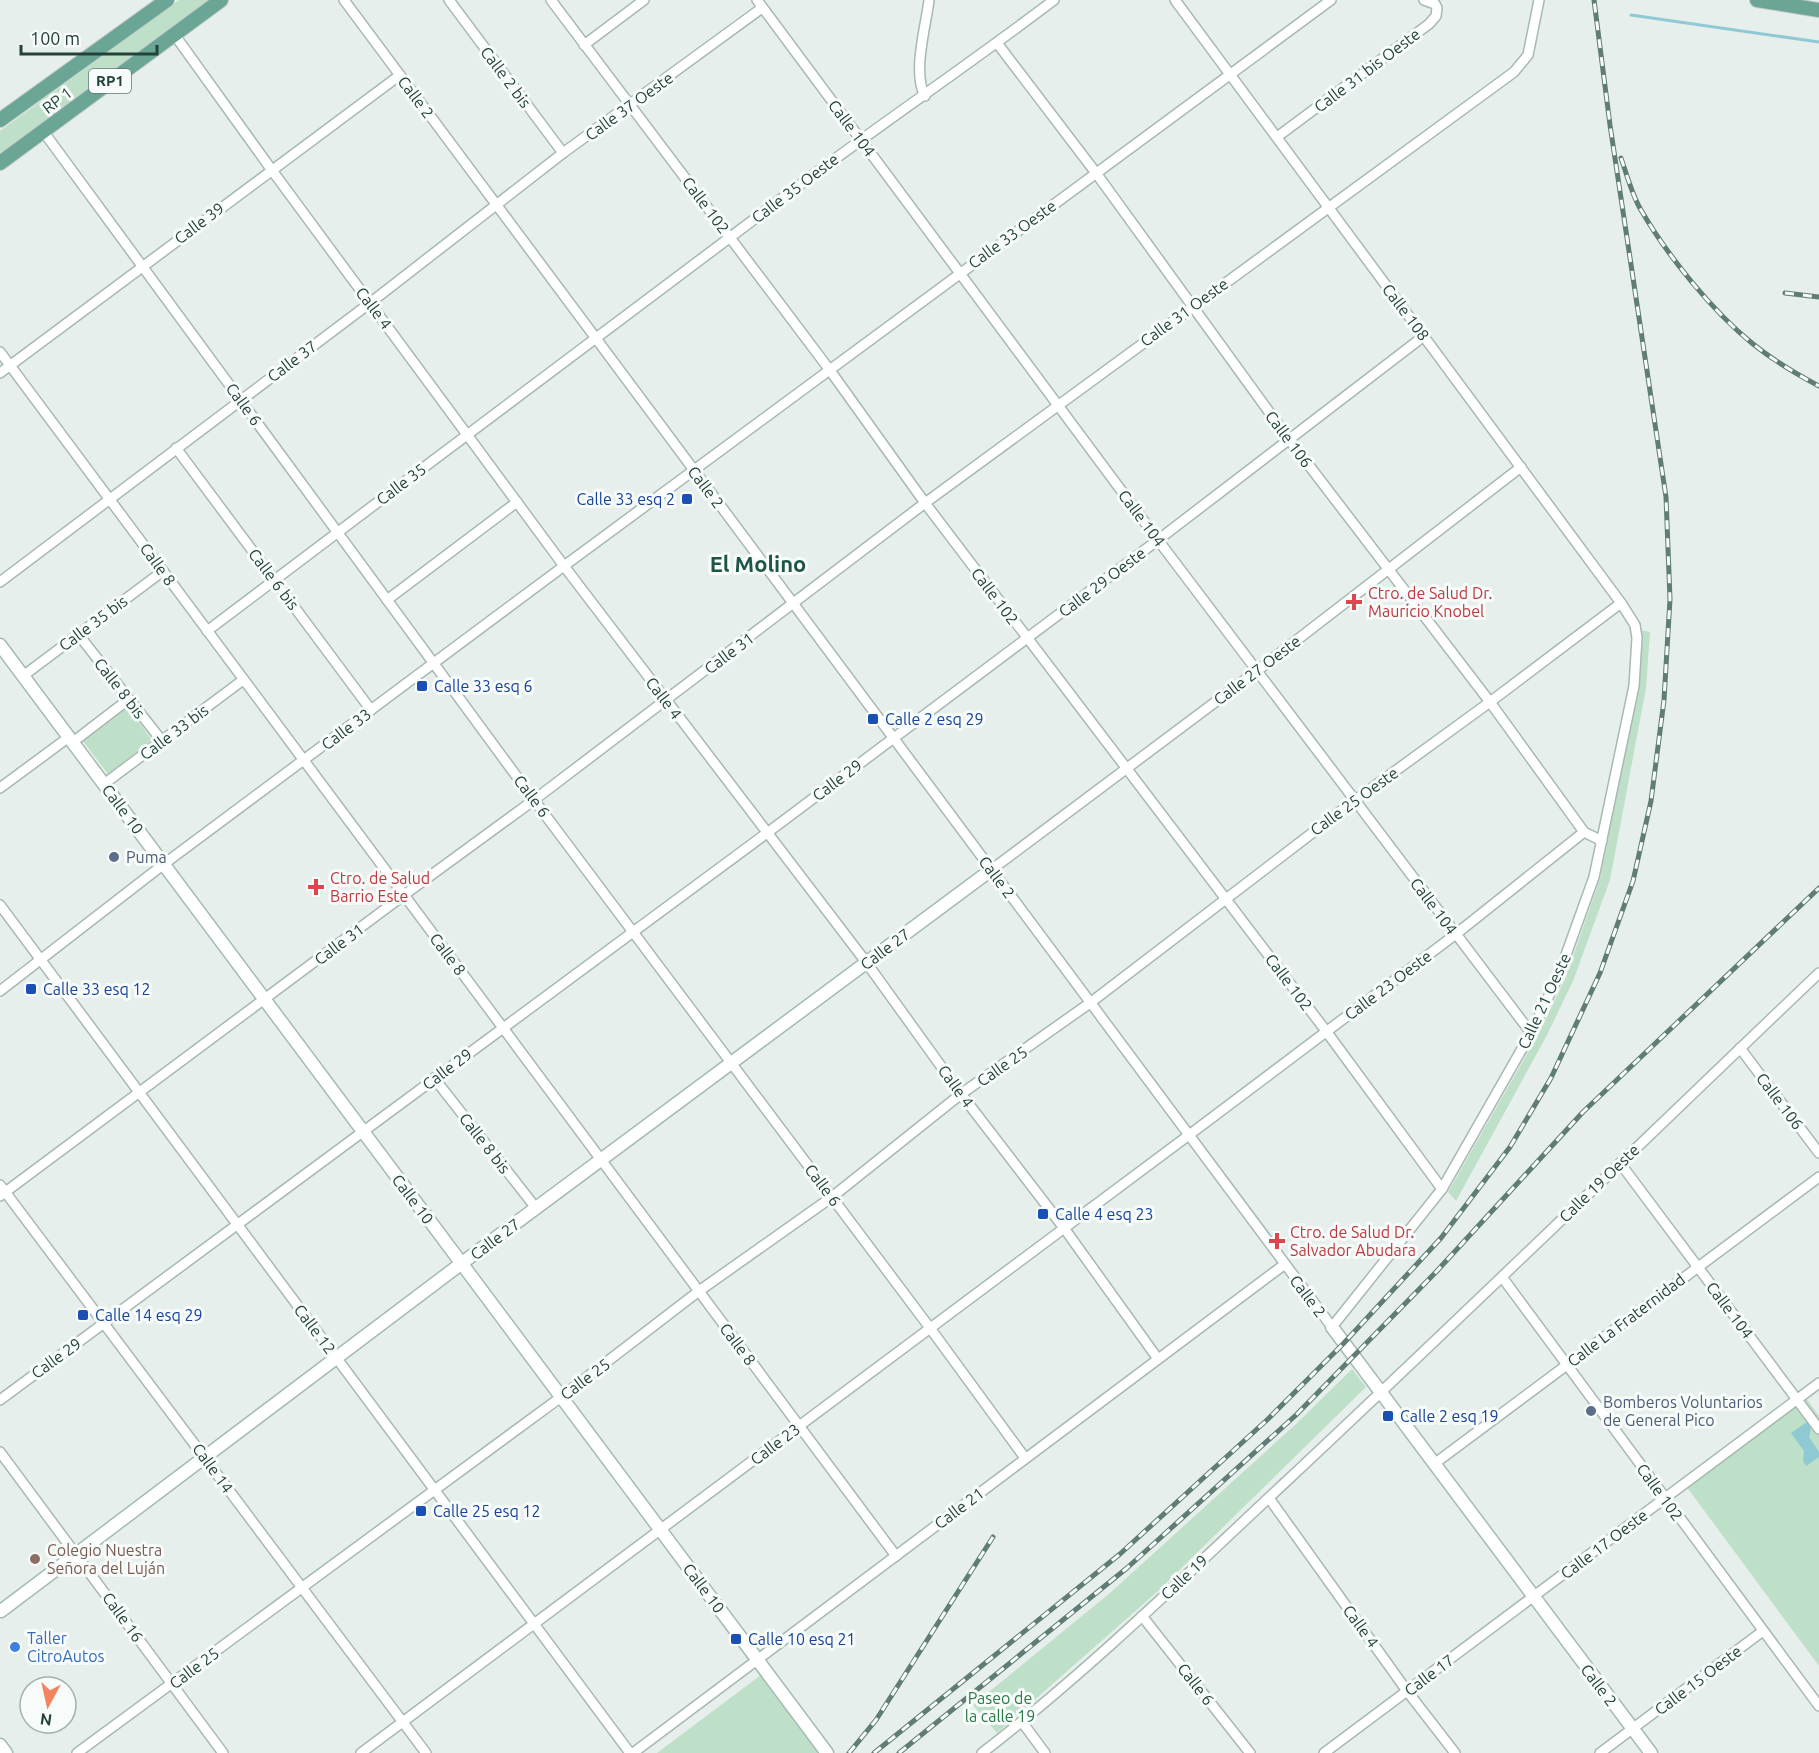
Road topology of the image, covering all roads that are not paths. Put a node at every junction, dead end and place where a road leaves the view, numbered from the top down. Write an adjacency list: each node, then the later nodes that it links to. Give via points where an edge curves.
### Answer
1 (166, 0): 23 (main road, RP 1 / RP1)
2 (221, 0): 16 (main road, RP 1 / RP1)
3 (344, 0): 19 (street, Calle 2)
4 (449, 0): 27 (street, Calle 2 bis)
5 (551, 0): 18 (street, Calle 102)
6 (643, 0): 18 (street)
7 (929, 0): 21 (street, via 919,69)
8 (1054, 0): 17 (street, Calle 35 Oeste)
9 (1175, 0): 20 (street, Calle 108)
10 (1331, 0): 20 (street, Calle 33 Oeste)
11 (1424, 0): 25 (street, Calle 31 bis Oeste, via 1437,8 1429,24)
12 (1539, 0): 32 (street, Calle 31 Oeste, via 1532,44 1522,64)
13 (1757, 0): 15 (main road)
14 (760, 4): 22 (street, Calle 37 Oeste); 26 (street, Calle 104)
15 (1819, 10)
16 (174, 34): 24 (main road, RP 1 / RP1); 29 (street, Calle 4)
17 (997, 43): 21 (street, Calle 35 Oeste); 30 (street, Calle 106)
18 (584, 45): 22 (street, Calle 102)
19 (400, 75): 29 (street, Calle 39); 31 (street, Calle 2)
20 (1231, 75): 25 (street, Calle 108); 30 (street, Calle 33 Oeste)
21 (925, 96): 26 (street, Calle 35 Oeste)
22 (630, 105): 27 (street, Calle 37 Oeste); 33 (street, Calle 102)
23 (0, 120)
24 (43, 131): 28 (main road, RP 1 / RP1); 34 (street, Calle 6)
25 (1277, 136): 32 (street, Calle 108)
26 (860, 140): 33 (street, Calle 35 Oeste); 35 (street, Calle 104)
27 (563, 153): 31 (street, Calle 37 Oeste)
28 (0, 163)
29 (271, 169): 34 (street, Calle 39); 36 (street, Calle 4)
30 (1096, 173): 35 (street, Calle 33 Oeste); 37 (street, Calle 106)
31 (496, 205): 36 (street, Calle 37); 39 (street, Calle 2)
32 (1328, 207): 37 (street, Calle 31 Oeste); 38 (street, Calle 108)
33 (730, 236): 39 (street, Calle 35 Oeste); 42 (street, Calle 102)
34 (141, 267): 41 (street, Calle 39); 44 (street, Calle 6)
35 (960, 273): 42 (street, Calle 33 Oeste); 45 (street, Calle 104)
36 (370, 303): 44 (street, Calle 37); 46 (street, Calle 4)
37 (1191, 306): 45 (street, Calle 31 Oeste); 47 (street, Calle 106)
38 (1424, 336): 47 (street, Calle 29 Oeste); 49 (street, Calle 108)
39 (595, 338): 46 (street, Calle 35); 50 (street, Calle 2)
40 (0, 352): 41 (street, Calle 8)
41 (10, 365): 43 (street, Calle 39); 51 (street, Calle 8)
42 (829, 369): 50 (street, Calle 33 Oeste); 53 (street, Calle 102)
43 (0, 373)
44 (241, 399): 48 (street, Calle 37); 54 (street, Calle 6)
45 (1059, 405): 53 (street, Calle 31 Oeste); 55 (street, Calle 104)
46 (468, 433): 52 (street, Calle 4); 54 (street, Calle 35)
47 (1288, 438): 55 (street, Calle 29 Oeste); 57 (street, Calle 106)
48 (176, 448): 51 (street, Calle 37); 59 (street, Calle 6 bis)
49 (1521, 466): 57 (street, Calle 27 Oeste); 62 (street, Calle 108)
50 (693, 470): 56 (street, Calle 33); 63 (street, Calle 2)
51 (110, 498): 58 (street, Calle 8); 60 (street, Calle 37)
52 (517, 502): 56 (street, Calle 4); 61 (street)
53 (925, 503): 63 (street, Calle 31 Oeste); 67 (street, Calle 102)
54 (337, 533): 59 (street, Calle 35); 61 (street, Calle 6)
55 (1158, 540): 67 (street, Calle 29 Oeste); 70 (street, Calle 104)
56 (564, 566): 69 (street, Calle 33); 74 (street, Calle 4)
57 (1388, 569): 70 (street, Calle 27 Oeste); 75 (street, Calle 106)
58 (163, 571): 65 (street, Calle 8); 66 (street, Calle 35 bis)
59 (274, 580): 65 (street, Calle 35); 76 (street, Calle 6 bis)
60 (0, 582)
61 (387, 600): 69 (street, Calle 6)
62 (1621, 603): 64 (street, Calle 108); 75 (street, Calle 25 Oeste)
63 (794, 604): 74 (street, Calle 31); 77 (street, Calle 2)
64 (1635, 625): 88 (street, Calle 21 Oeste, via 1634,686)
65 (207, 631): 72 (street, Calle 8)
66 (78, 634): 71 (street, Calle 35 bis); 73 (street, Calle 8 bis)
67 (1027, 638): 77 (street, Calle 29 Oeste); 81 (street, Calle 102)
68 (0, 645): 71 (street, Calle 10)
69 (435, 664): 76 (street, Calle 33); 84 (street, Calle 6)
70 (1258, 670): 81 (street, Calle 27 Oeste); 85 (street, Calle 104)
71 (23, 676): 78 (street, Calle 10)
72 (243, 680): 79 (street, Calle 33 bis); 80 (street, Calle 8)
73 (129, 699): 78 (street); 79 (street, Calle 8 bis)
74 (666, 701): 84 (street, Calle 31); 87 (street, Calle 4)
75 (1490, 702): 85 (street, Calle 25 Oeste); 86 (street, Calle 106)
76 (371, 710): 80 (street, Calle 33)
77 (893, 738): 87 (street, Calle 29); 90 (street, Calle 2)
78 (71, 739): 82 (street, Calle 10); 83 (street)
79 (162, 741): 82 (street, Calle 33 bis)
80 (303, 761): 89 (street, Calle 33); 91 (street, Calle 8)
81 (1125, 768): 90 (street, Calle 27 Oeste); 92 (street, Calle 102)
82 (104, 784): 89 (street, Calle 10)
83 (0, 788)
84 (534, 800): 91 (street, Calle 31); 94 (street, Calle 6)
85 (1354, 801): 92 (street, Calle 25 Oeste); 95 (street, Calle 104)
86 (1584, 832): 88 (street); 95 (street, Calle 23 Oeste)
87 (767, 833): 94 (street, Calle 29); 97 (street, Calle 4)
88 (1602, 841): 104 (street, Calle 21 Oeste, via 1569,949)
89 (164, 864): 96 (street, Calle 33); 100 (street, Calle 10)
90 (991, 870): 97 (street, Calle 27); 101 (street, Calle 2)
91 (404, 895): 100 (street, Calle 31); 102 (street, Calle 8)
92 (1225, 898): 101 (street, Calle 25 Oeste); 103 (street, Calle 102)
93 (0, 905): 96 (street, Calle 12)
94 (633, 932): 102 (street, Calle 29); 106 (street, Calle 6)
95 (1455, 934): 103 (street, Calle 23 Oeste); 104 (street, Calle 104)
96 (41, 961): 99 (street, Calle 33); 108 (street, Calle 12)
97 (866, 962): 106 (street, Calle 27); 109 (street, Calle 4)
98 (1819, 973): 105 (street, Calle 19 Oeste)
99 (0, 991)
100 (265, 1000): 108 (street, Calle 31); 110 (street, Calle 10)
101 (1090, 1003): 109 (street, Calle 25); 111 (street, Calle 2)
102 (502, 1027): 107 (street, Calle 29); 113 (street, Calle 8)
103 (1326, 1031): 111 (street, Calle 23 Oeste); 116 (street, Calle 102)
104 (1531, 1033): 116 (street, Calle 21 Oeste)
105 (1740, 1048): 112 (street, Calle 106); 114 (street, Calle 19 Oeste)
106 (731, 1064): 113 (street, Calle 27); 118 (street, Calle 6)
107 (434, 1078): 110 (street, Calle 29); 119 (street, Calle 8 bis)
108 (139, 1093): 117 (street, Calle 31); 120 (street, Calle 12)
109 (961, 1095): 118 (street, Calle 25); 121 (street, Calle 4)
110 (362, 1131): 120 (street, Calle 29); 122 (street, Calle 10)
111 (1189, 1135): 121 (street, Calle 23); 123 (street, Calle 2)
112 (1819, 1153)
113 (601, 1160): 119 (street, Calle 27); 126 (street, Calle 8)
114 (1620, 1163): 124 (street, Calle 104); 125 (street, Calle 19 Oeste)
115 (1819, 1177): 124 (street, Calle La Fraternidad)
116 (1442, 1189): 128 (street, Calle 21 Oeste)
117 (2, 1191): 127 (street, Calle 14)
118 (832, 1197): 126 (street, Calle 25); 129 (street, Calle 6)
119 (536, 1209): 122 (street, Calle 27)
120 (237, 1225): 127 (street, Calle 29); 130 (street, Calle 12)
121 (1064, 1228): 129 (street, Calle 23); 131 (street, Calle 4)
122 (462, 1263): 130 (street, Calle 27); 135 (street, Calle 10)
123 (1285, 1264): 128 (street, Calle 2); 131 (street, Calle 21)
124 (1698, 1267): 132 (street, Calle La Fraternidad); 137 (street, Calle 104)
125 (1502, 1277): 132 (street, Calle 102); 134 (street, Calle 19 Oeste)
126 (699, 1291): 135 (street, Calle 25); 138 (street, Calle 8)
127 (105, 1323): 136 (street, Calle 29); 141 (street, Calle 14)
128 (1332, 1327): 134 (street, Calle 2)
129 (930, 1328): 138 (street, Calle 23); 142 (street, Calle 6)
130 (336, 1358): 141 (street, Calle 27); 144 (street, Calle 12)
131 (1158, 1359): 142 (street, Calle 21)
132 (1567, 1365): 143 (street, Calle La Fraternidad); 146 (street, Calle 102)
133 (1819, 1383): 137 (street, Calle 17 Oeste)
134 (1380, 1393): 143 (street, Calle 2); 145 (street, Calle 19)
135 (561, 1397): 144 (street, Calle 25); 147 (street, Calle 10)
136 (0, 1400)
137 (1797, 1400): 139 (street, Calle 104); 146 (street, Calle 17 Oeste)
138 (799, 1426): 147 (street, Calle 23); 149 (street, Calle 8)
139 (1819, 1429)
140 (0, 1452): 148 (street, Calle 16)
141 (205, 1457): 148 (street, Calle 27); 150 (street, Calle 14)
142 (1025, 1458): 149 (street, Calle 21)
143 (1434, 1464): 151 (street, Calle 2)
144 (433, 1489): 150 (street, Calle 25); 154 (street, Calle 12)
145 (1269, 1498): 153 (street, Calle 19); 158 (street, Calle 4)
146 (1665, 1498): 151 (street, Calle 17 Oeste); 155 (street, Calle 102)
147 (660, 1530): 154 (street, Calle 23); 156 (street, Calle 10)
148 (77, 1554): 152 (street, Calle 27); 157 (street, Calle 16)
149 (896, 1556): 156 (street, Calle 21)
150 (300, 1587): 157 (street, Calle 25); 160 (street, Calle 14)
151 (1533, 1597): 158 (street, Calle 17); 162 (street, Calle 2)
152 (0, 1613)
153 (1142, 1616): 161 (street, Calle 19); 173 (street, Calle 6)
154 (534, 1624): 160 (street, Calle 23); 169 (street, Calle 12)
155 (1763, 1630): 159 (street, Calle 102); 162 (street, Calle 15 Oeste)
156 (757, 1660): 169 (street, Calle 21); 170 (street, Calle 10)
157 (172, 1685): 165 (street, Calle 25); 166 (street, Calle 16)
158 (1407, 1691): 174 (street, Calle 17); 175 (street, Calle 4)
159 (1819, 1706)
160 (402, 1722): 167 (street, Calle 23); 168 (street, Calle 14)
161 (1022, 1722): 171 (street, Calle 19); 172 (street)
162 (1632, 1728): 176 (street, Calle 15 Oeste); 177 (street, Calle 2)
163 (0, 1745): 164 (street)
164 (6, 1753)
165 (77, 1753)
166 (223, 1753)
167 (361, 1753)
168 (426, 1753)
169 (632, 1753)
170 (827, 1753)
171 (982, 1753)
172 (1045, 1753)
173 (1250, 1753)
174 (1324, 1753)
175 (1455, 1753)
176 (1600, 1753)
177 (1651, 1753)

